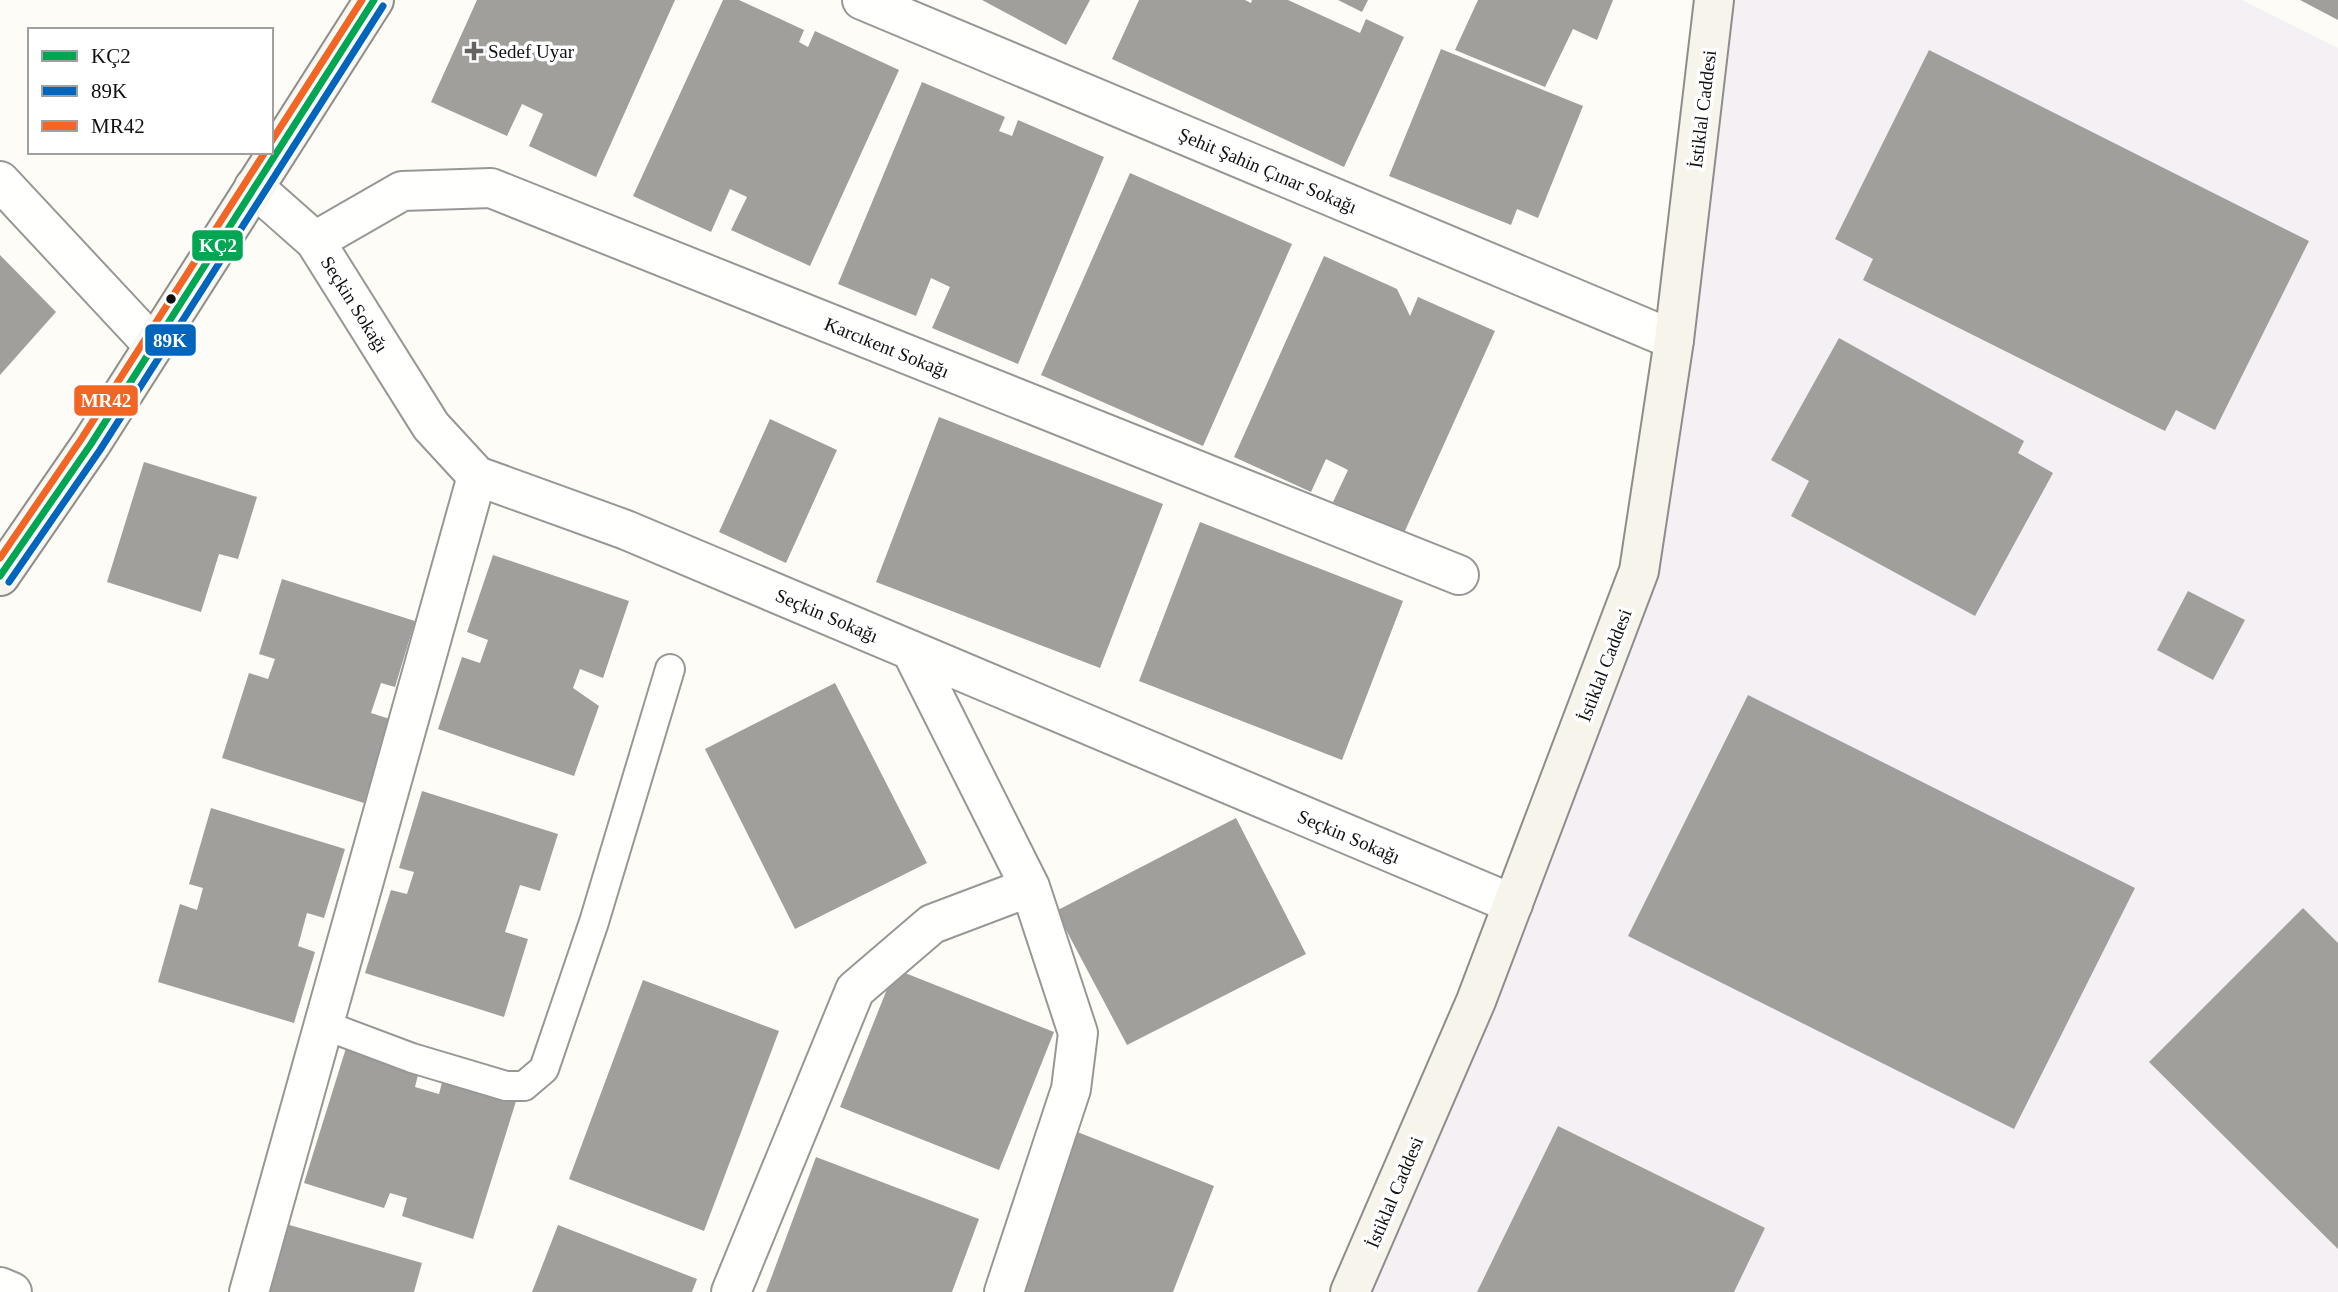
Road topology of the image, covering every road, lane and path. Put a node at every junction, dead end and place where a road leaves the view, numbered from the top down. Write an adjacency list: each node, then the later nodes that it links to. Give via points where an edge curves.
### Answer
1 (374, 0): 5 (street)
2 (862, 0): 7 (street, Şehit Şahin Çınar Sokağı)
3 (1714, 0): 7 (street, İstiklal Caddesi)
4 (0, 181): 8 (street)
5 (254, 187): 6 (street, Seçkin Sokağı); 8 (street)
6 (315, 241): 9 (street, Seçkin Sokağı, via 430,426); 10 (street, Karcıkent Sokağı, via 401,191 491,188)
7 (1674, 340): 15 (street, İstiklal Caddesi, via 1639,571)
8 (153, 345): 11 (street)
9 (477, 476): 12 (street, Seçkin Sokağı, via 626,530); 16 (street)
10 (1459, 575)
11 (0, 576)
12 (911, 650): 14 (street); 15 (street, Seçkin Sokağı)
13 (670, 669): 16 (lane, via 594,922 544,1069 524,1086 506,1086)
14 (1030, 887): 20 (street, via 932,924 855,990); 21 (street, via 1078,1033 1071,1089)
15 (1513, 905): 22 (street, İstiklal Caddesi)
16 (324, 1025): 19 (street)
17 (0, 1287): 18 (street)
18 (12, 1292)
19 (249, 1292)
20 (731, 1292)
21 (1004, 1292)
22 (1350, 1292)

